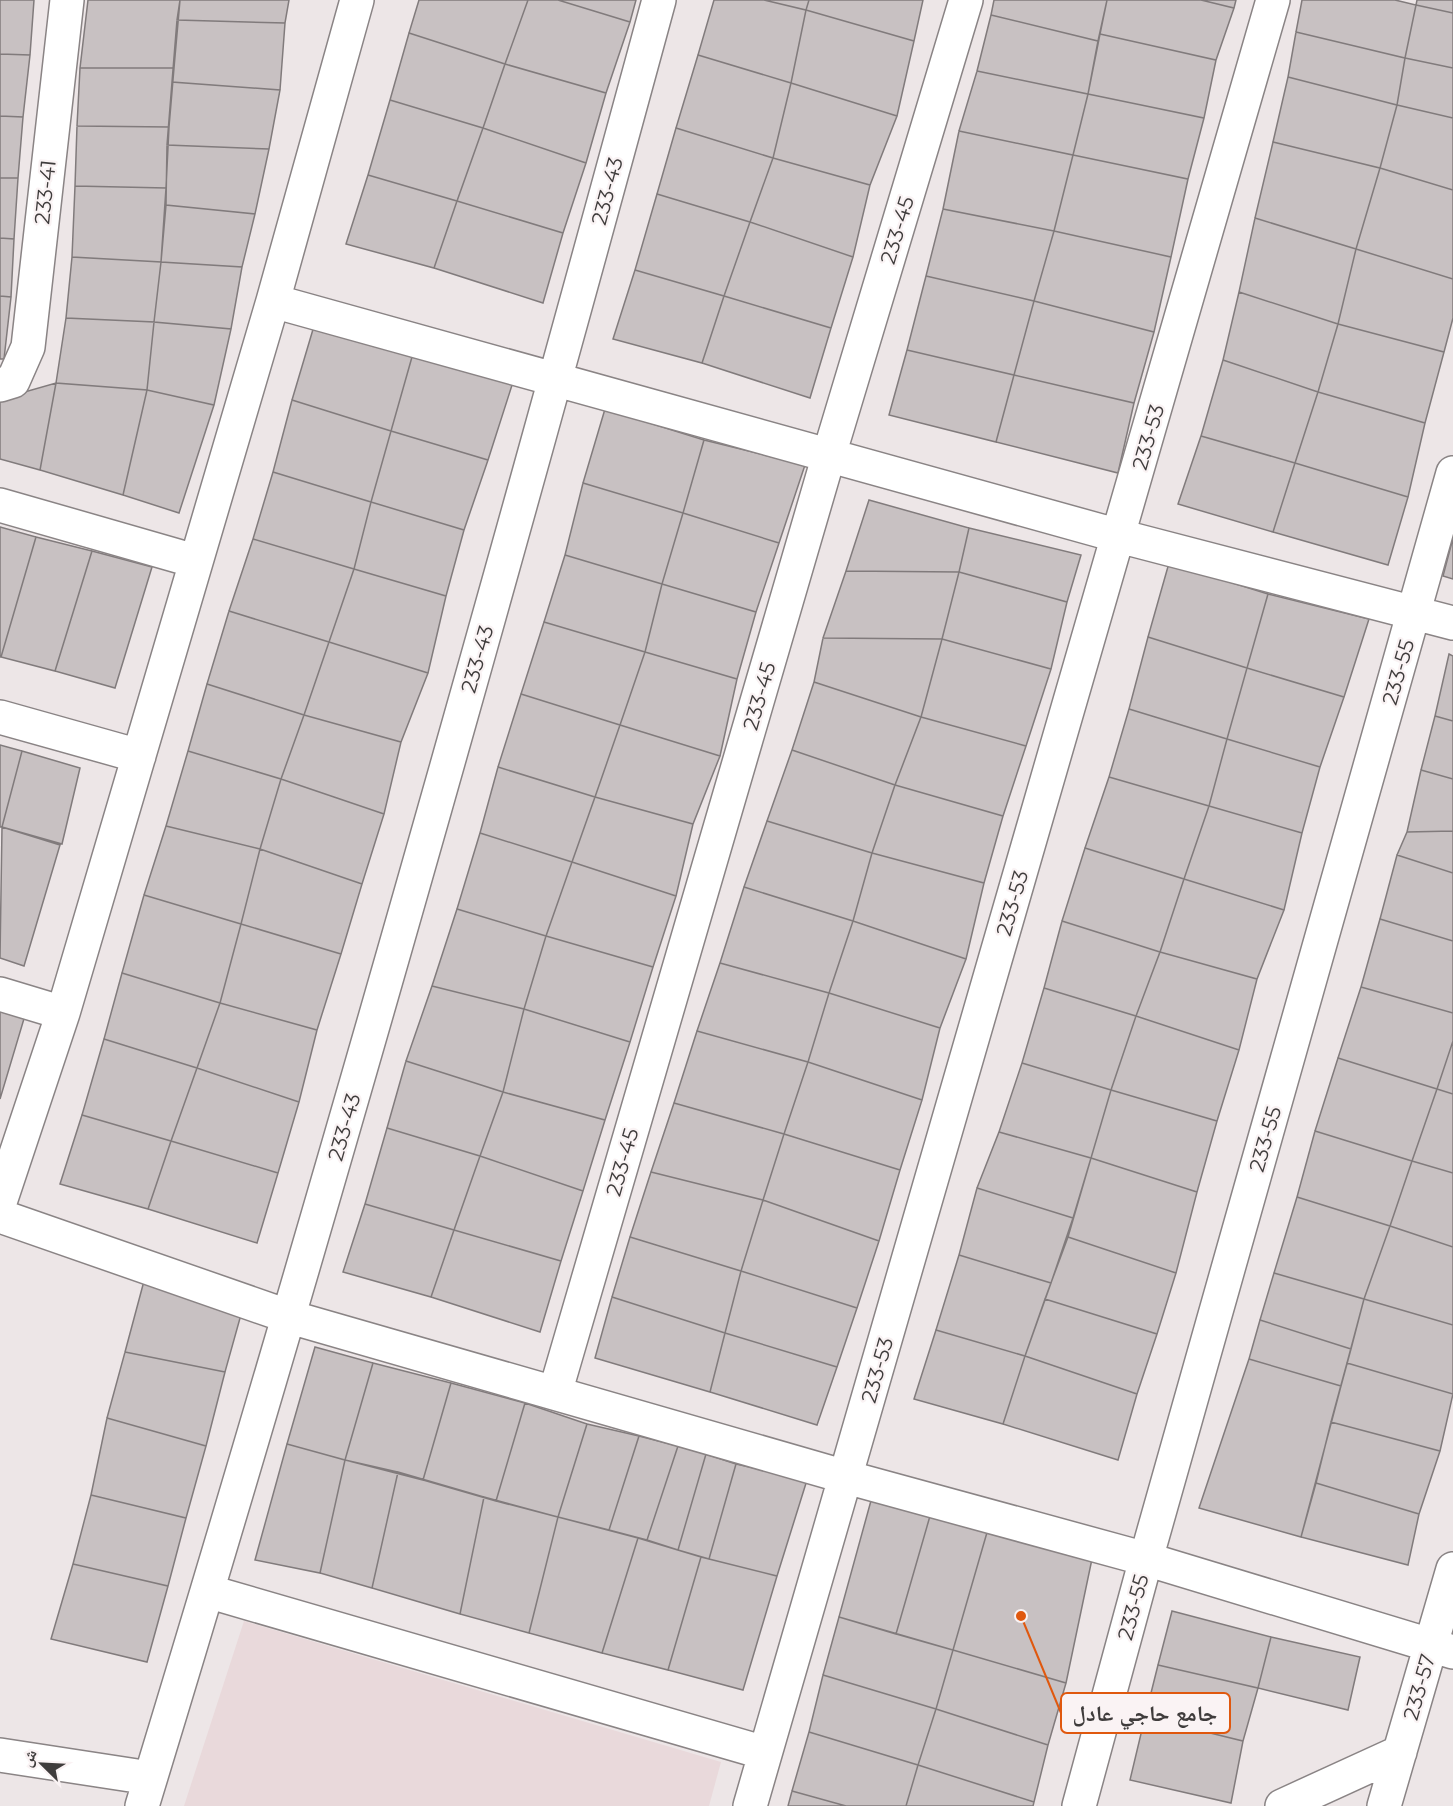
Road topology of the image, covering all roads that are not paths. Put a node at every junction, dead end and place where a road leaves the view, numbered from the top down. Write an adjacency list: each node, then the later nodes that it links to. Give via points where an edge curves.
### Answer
1 (67, 0): 8 (street, 233-41, via 28,347)
2 (357, 0): 6 (street)
3 (659, 0): 7 (street, 233-43)
4 (966, 0): 9 (street, 233-45)
5 (1273, 0): 12 (street, 233-53)
6 (273, 301): 7 (street); 13 (street)
7 (556, 379): 9 (street); 22 (street, 233-43)
8 (6, 383)
9 (829, 455): 12 (street); 23 (street, 233-45)
10 (1453, 473): 14 (street, 233-55)
11 (0, 505): 13 (street)
12 (1119, 536): 14 (street); 24 (street, 233-53)
13 (195, 561): 17 (street)
14 (1415, 612): 15 (street); 25 (street, 233-55)
15 (1453, 623)
16 (0, 717): 17 (street)
17 (139, 756): 19 (street)
18 (0, 994): 19 (street)
19 (63, 1013): 20 (street)
20 (0, 1202)
21 (0, 1216): 22 (street)
22 (290, 1317): 23 (street); 27 (street, 233-43)
23 (555, 1393): 24 (street)
24 (846, 1476): 25 (street); 30 (street, 233-53)
25 (1146, 1559): 28 (street); 34 (street, 233-55)
26 (1453, 1569): 28 (street, 233-57)
27 (207, 1591): 30 (street); 32 (street, 233-43)
28 (1442, 1648): 29 (street, 233-57)
29 (1400, 1752): 35 (street); 36 (street, 233-57)
30 (765, 1753): 33 (street, 233-53)
31 (0, 1755): 32 (street)
32 (146, 1792)
33 (750, 1806)
34 (1079, 1806)
35 (1282, 1806)
36 (1384, 1806)

